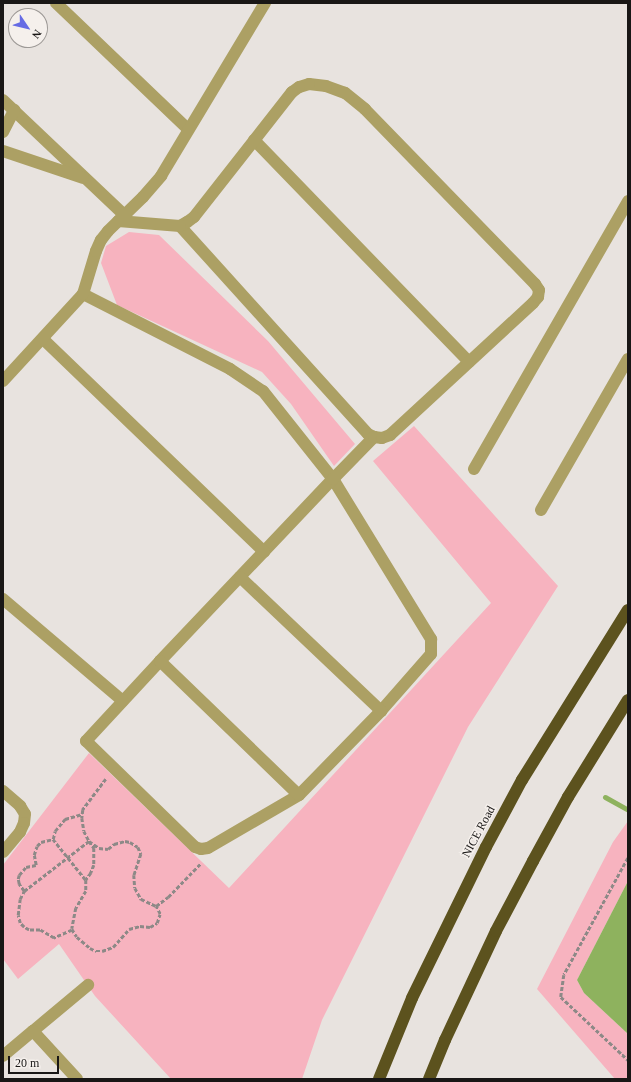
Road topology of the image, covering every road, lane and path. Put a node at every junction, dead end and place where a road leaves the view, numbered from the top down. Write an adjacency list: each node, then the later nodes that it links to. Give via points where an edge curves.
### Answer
1 (56, 3): 5 (street)
2 (265, 3): 5 (street)
3 (3, 100): 4 (street)
4 (14, 110): 6 (street); 9 (street)
5 (188, 129): 11 (street, via 153,187)
6 (3, 132)
7 (254, 140): 12 (street, via 194,217); 16 (street); 16 (street, via 292,92 299,87 309,84 326,86 345,93 365,109 530,278 538,290 538,297)
8 (3, 151): 9 (street)
9 (86, 178): 11 (street)
10 (628, 201): 19 (street)
11 (121, 218): 12 (street); 13 (street, via 108,231 96,251)
12 (180, 226): 18 (street, via 368,434)
13 (83, 294): 14 (street); 20 (street, via 230,369 263,391)
14 (43, 339): 17 (street); 22 (street)
15 (628, 359): 21 (street)
16 (469, 362): 18 (street, via 390,435)
17 (3, 381)
18 (374, 437): 20 (street)
19 (474, 468)
20 (333, 479): 22 (street); 29 (street, via 431,639 431,654)
21 (540, 510)
22 (264, 552): 23 (street)
23 (240, 577): 26 (street); 29 (street)
24 (3, 599): 28 (street)
25 (628, 610): 49 (highway, NICE Road, via 526,774 486,847 412,998)
26 (160, 661): 28 (street); 32 (street)
27 (628, 700): 50 (highway, via 568,797 529,868 496,931)
28 (123, 701): 30 (street, via 86,741)
29 (381, 711): 32 (street)
30 (114, 768): 32 (street, via 195,847 201,849 208,848); 33 (path)
31 (3, 791): 36 (street, via 25,814 20,832)
32 (299, 795)
33 (82, 814): 34 (path, via 65,819 59,824); 35 (path, via 82,826)
34 (53, 839): 38 (path); 41 (path, via 41,842 37,846 34,855 36,865 26,867 19,874 19,884)
35 (89, 841): 38 (path); 40 (path, via 94,848 94,865); 42 (path, via 103,849 125,841 138,846 141,854 134,875 135,888 141,898)
36 (3, 852)
37 (206, 857): 42 (path)
38 (68, 858): 40 (path); 41 (path)
39 (628, 858): 47 (path, via 564,975 561,997)
40 (86, 880): 43 (path, via 86,891 76,908)
41 (24, 891): 43 (path, via 18,911 20,923 24,927 29,930 40,930 54,938)
42 (156, 906): 43 (path, via 160,919 154,926 129,929 113,947 102,951 96,952 90,948)
43 (72, 930)
44 (88, 985): 45 (street)
45 (33, 1031): 46 (street); 48 (street)
46 (3, 1056)
47 (628, 1060)
48 (77, 1079)
49 (379, 1079)
50 (429, 1079)

